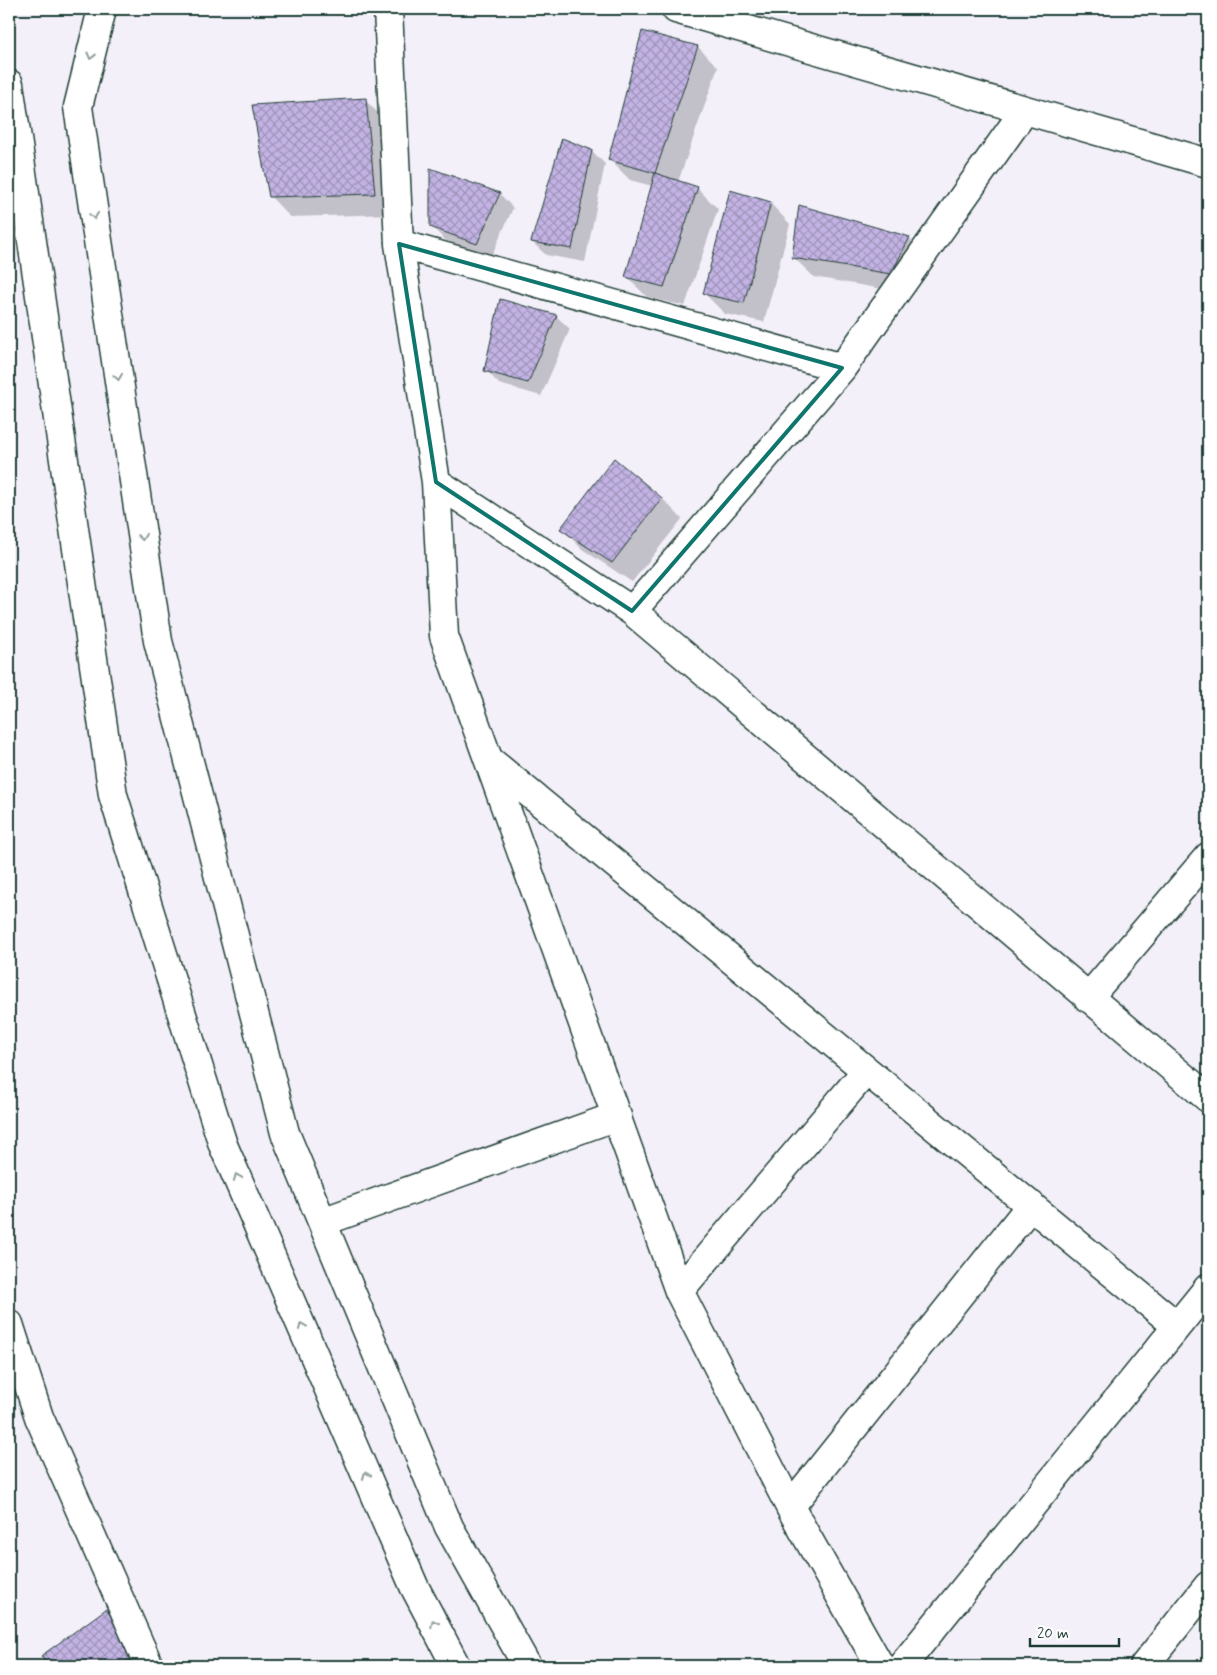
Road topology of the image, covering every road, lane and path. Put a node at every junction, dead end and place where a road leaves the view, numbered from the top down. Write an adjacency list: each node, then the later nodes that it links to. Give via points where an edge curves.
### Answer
1 (102, 9): 20 (street, one-way to 20, via 78,106 158,641 286,1133)
2 (388, 9): 9 (street)
3 (676, 9): 5 (street)
4 (753, 9): 5 (street)
5 (725, 23): 7 (street)
6 (9, 84): 28 (street, one-way to 6, via 414,1586 223,1145 113,795)
7 (1025, 110): 8 (street); 10 (street)
8 (1208, 162)
9 (399, 244): 10 (street); 11 (street)
10 (842, 368): 12 (street)
11 (436, 482): 12 (street); 13 (street, via 444,636)
12 (632, 611): 15 (street)
13 (488, 759): 16 (street); 18 (street)
14 (1207, 862): 15 (street)
15 (1088, 998): 17 (street)
16 (866, 1071): 19 (street); 22 (street)
17 (1208, 1098)
18 (617, 1116): 20 (street); 22 (street)
19 (1032, 1205): 24 (street); 25 (street)
20 (322, 1222): 29 (street, via 448,1527)
21 (1208, 1288): 24 (street)
22 (680, 1291): 25 (street)
23 (9, 1324): 27 (street, via 40,1417)
24 (1177, 1326): 31 (street)
25 (790, 1507): 30 (street)
26 (1208, 1586): 32 (street)
27 (149, 1666)
28 (456, 1666)
29 (527, 1666)
30 (880, 1666)
31 (902, 1666)
32 (1144, 1666)

